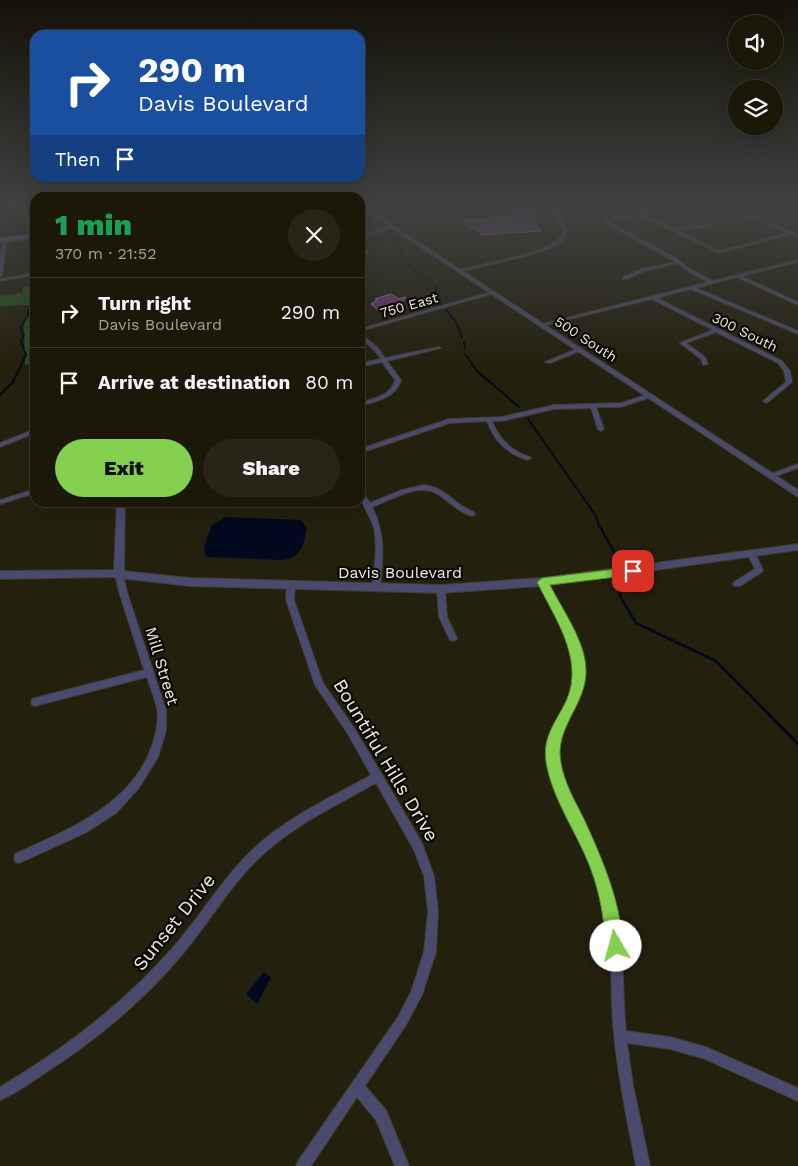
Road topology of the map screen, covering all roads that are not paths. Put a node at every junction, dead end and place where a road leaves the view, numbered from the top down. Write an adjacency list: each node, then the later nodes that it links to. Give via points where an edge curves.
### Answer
1 (441, 258): 7 (street, 500 South)
2 (505, 258): 7 (street)
3 (672, 258): 5 (street)
4 (798, 261): 10 (street)
5 (679, 262): 11 (street, via 643,270); 13 (street)
6 (1, 268): 9 (street)
7 (460, 271): 15 (street, 500 South)
8 (30, 275): 12 (street)
9 (0, 276)
10 (739, 277): 13 (street); 18 (street)
11 (625, 278)
12 (0, 280)
13 (713, 283): 14 (street)
14 (693, 288): 17 (street); 23 (street)
15 (493, 293): 20 (street, 500 South); 22 (street, 750 East)
16 (798, 296): 18 (street)
17 (654, 298): 20 (street); 21 (street, 300 South)
18 (788, 300): 19 (street)
19 (798, 304)
20 (541, 325): 26 (street, 500 South)
21 (716, 330): 30 (street, via 682,343 703,358); 31 (street, 300 South, via 776,360 785,368)
22 (365, 331)
23 (798, 333)
24 (365, 338): 27 (street)
25 (438, 348): 27 (street)
26 (578, 350): 28 (street); 33 (street, 500 South)
27 (385, 360): 29 (street); 35 (street, via 398,380 396,386 391,393)
28 (548, 362)
29 (365, 364)
30 (705, 364)
31 (789, 379): 32 (street); 34 (street, via 785,387)
32 (796, 381)
33 (649, 396): 36 (street, via 621,405); 44 (street, 500 South)
34 (766, 401)
35 (365, 402)
36 (593, 406): 37 (street, via 546,408); 38 (street)
37 (489, 420): 41 (street, via 449,421); 42 (street, via 498,440 516,454)
38 (601, 429)
39 (30, 433): 40 (street)
40 (0, 445)
41 (365, 449)
42 (528, 458)
43 (798, 466): 44 (street)
44 (770, 476): 46 (street, 500 South)
45 (30, 493): 48 (street)
46 (798, 494)
47 (365, 501): 49 (street)
48 (0, 502)
49 (369, 506): 51 (street, via 426,487 436,489 458,508); 59 (street, via 380,536)
50 (121, 507): 54 (street, Mill Street)
51 (472, 514)
52 (798, 546): 53 (street, Davis Boulevard)
53 (751, 553): 56 (street, Davis Boulevard); 57 (street, via 759,570)
54 (119, 574): 55 (street, Davis Boulevard); 58 (street, Davis Boulevard, via 182,582); 62 (street, Mill Street, via 122,592)
55 (0, 575)
56 (542, 582): 60 (street, Davis Boulevard); 66 (street, via 571,638 579,664 576,690 555,734 553,757 560,785 598,868 611,916 617,958)
57 (737, 584)
58 (291, 585): 59 (street, Davis Boulevard); 64 (street, Bountiful Hills Drive, via 290,600 319,685)
59 (376, 588): 60 (street, Davis Boulevard)
60 (440, 588): 61 (street, via 443,617)
61 (452, 638)
62 (150, 672): 63 (street); 65 (street, Mill Street, via 163,719 158,744 146,770 124,798 98,819)
63 (35, 702)
64 (378, 776): 67 (street, Bountiful Hills Drive, via 422,857 431,887 433,925 426,967 416,995); 68 (street, Sunset Drive, via 294,824 266,844 236,874 179,949 126,1003 56,1060)
65 (19, 858)
66 (620, 1036): 69 (street, via 670,1043 706,1053); 72 (street)
67 (357, 1087): 70 (street, Bountiful Hills Drive); 71 (street, via 381,1115)
68 (0, 1094)
69 (798, 1095)
70 (304, 1166)
71 (402, 1166)
72 (643, 1166)

